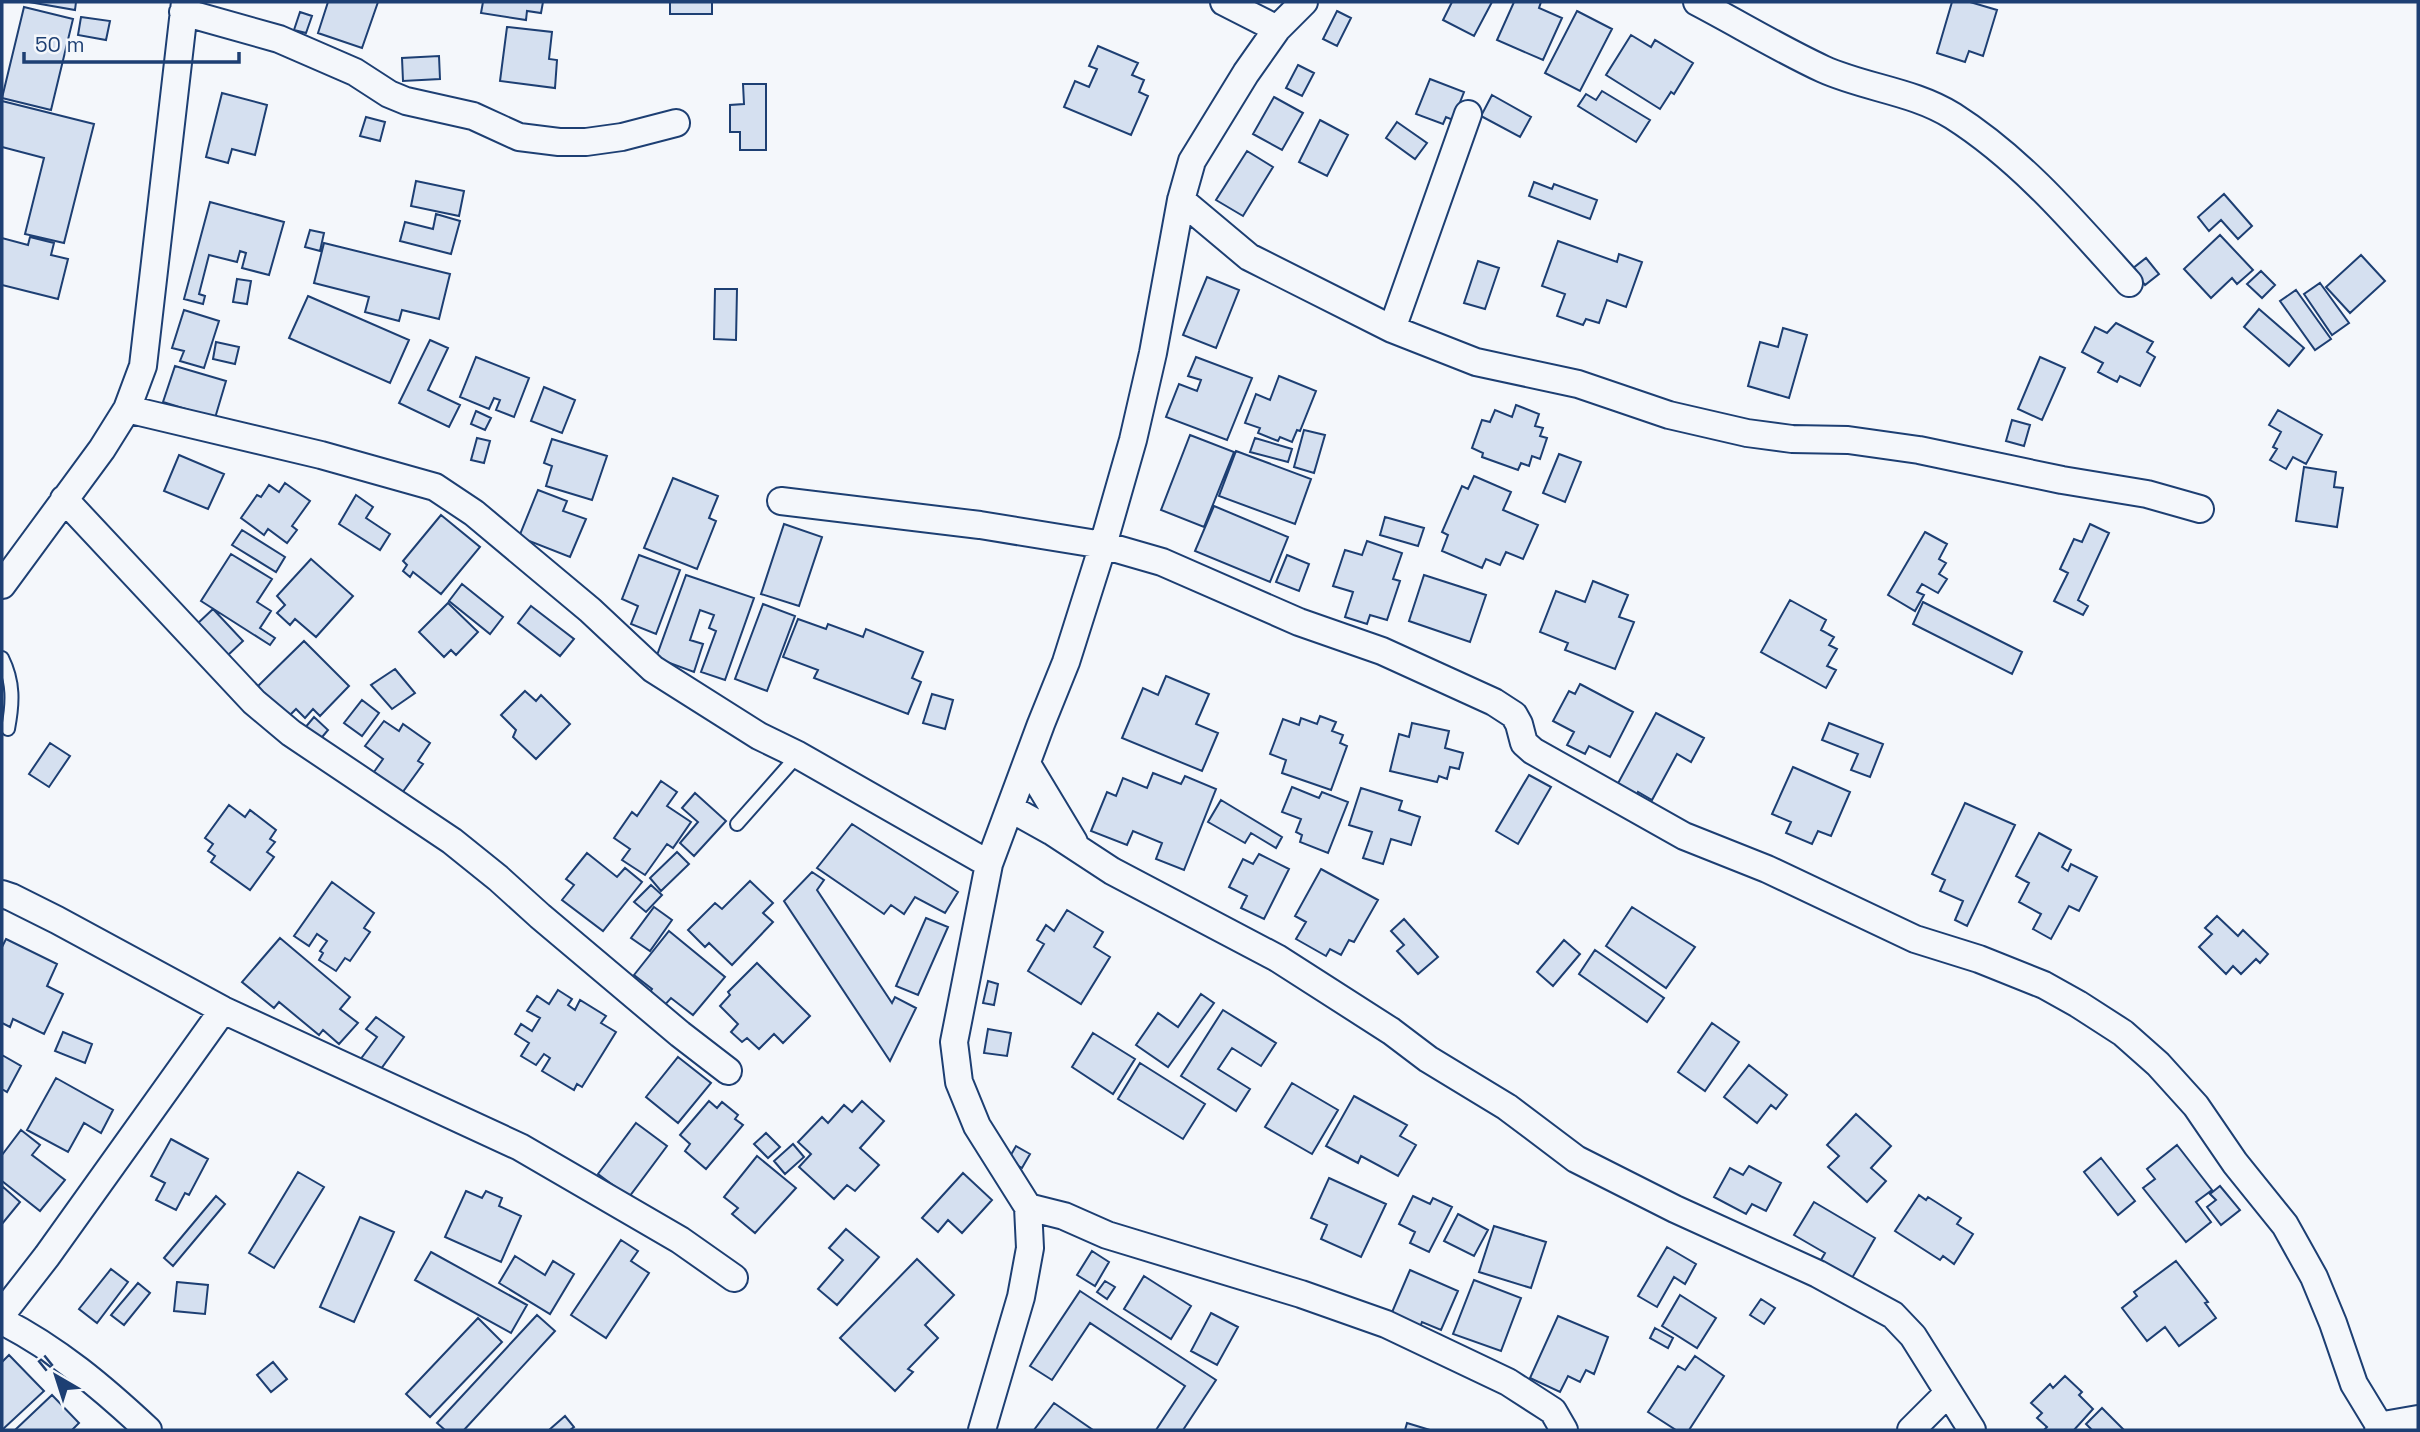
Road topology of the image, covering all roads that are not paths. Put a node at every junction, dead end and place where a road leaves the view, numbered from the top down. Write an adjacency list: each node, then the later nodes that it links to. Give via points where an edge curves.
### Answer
1 (1224, 2): 5 (street)
2 (1304, 2): 5 (street)
3 (1697, 2): 9 (street, via 1825,70 1918,99 1952,116 2022,170)
4 (184, 7): 7 (street, via 279,39 355,72 406,101 473,116 519,137 586,142); 11 (street, via 143,366)
5 (1278, 29): 8 (street, via 1245,73 1192,161)
6 (1468, 114): 10 (street)
7 (676, 123)
8 (1181, 200): 10 (street, via 1249,257); 15 (street, via 1153,353)
9 (2129, 283)
10 (1392, 329): 14 (street, via 1476,362 1578,384 1669,415 1747,433 1919,450 2147,494)
11 (127, 409): 12 (street); 19 (street, via 435,488 474,513 653,669)
12 (64, 499): 16 (street); 27 (street, via 254,702 291,733 452,841)
13 (781, 501): 15 (street)
14 (2200, 509)
15 (1103, 545): 20 (street); 34 (street, via 1162,562 1494,702 1514,715 1524,743 1532,751 1684,836 1767,869 1915,939 2044,985 2123,1033 2196,1106 2285,1225 2314,1277 2354,1384)
16 (2, 585)
17 (2, 658): 18 (lane, via 13,700)
18 (8, 729)
19 (797, 755): 22 (lane); 24 (street)
20 (1027, 764): 21 (street); 23 (street)
21 (1011, 809): 23 (street); 24 (street)
22 (737, 824)
23 (1079, 849): 32 (street, via 1277,958 1507,1107 1576,1159 1818,1274 1893,1315 1913,1336)
24 (989, 864): 28 (street, via 954,1042 959,1082 976,1126)
25 (2, 894): 26 (street)
26 (223, 1010): 29 (street, via 520,1147 680,1240); 30 (street)
27 (728, 1071)
28 (1028, 1207): 36 (street, via 1030,1248 1021,1297); 37 (street, via 1386,1324 1508,1382 1553,1411)
29 (734, 1278)
30 (2, 1314)
31 (2, 1321): 35 (street, via 46,1346)
32 (1947, 1394): 38 (street); 39 (street)
33 (2418, 1419): 34 (street)
34 (2380, 1428)
35 (148, 1430)
36 (982, 1430)
37 (1564, 1430)
38 (1911, 1430)
39 (1972, 1430)

